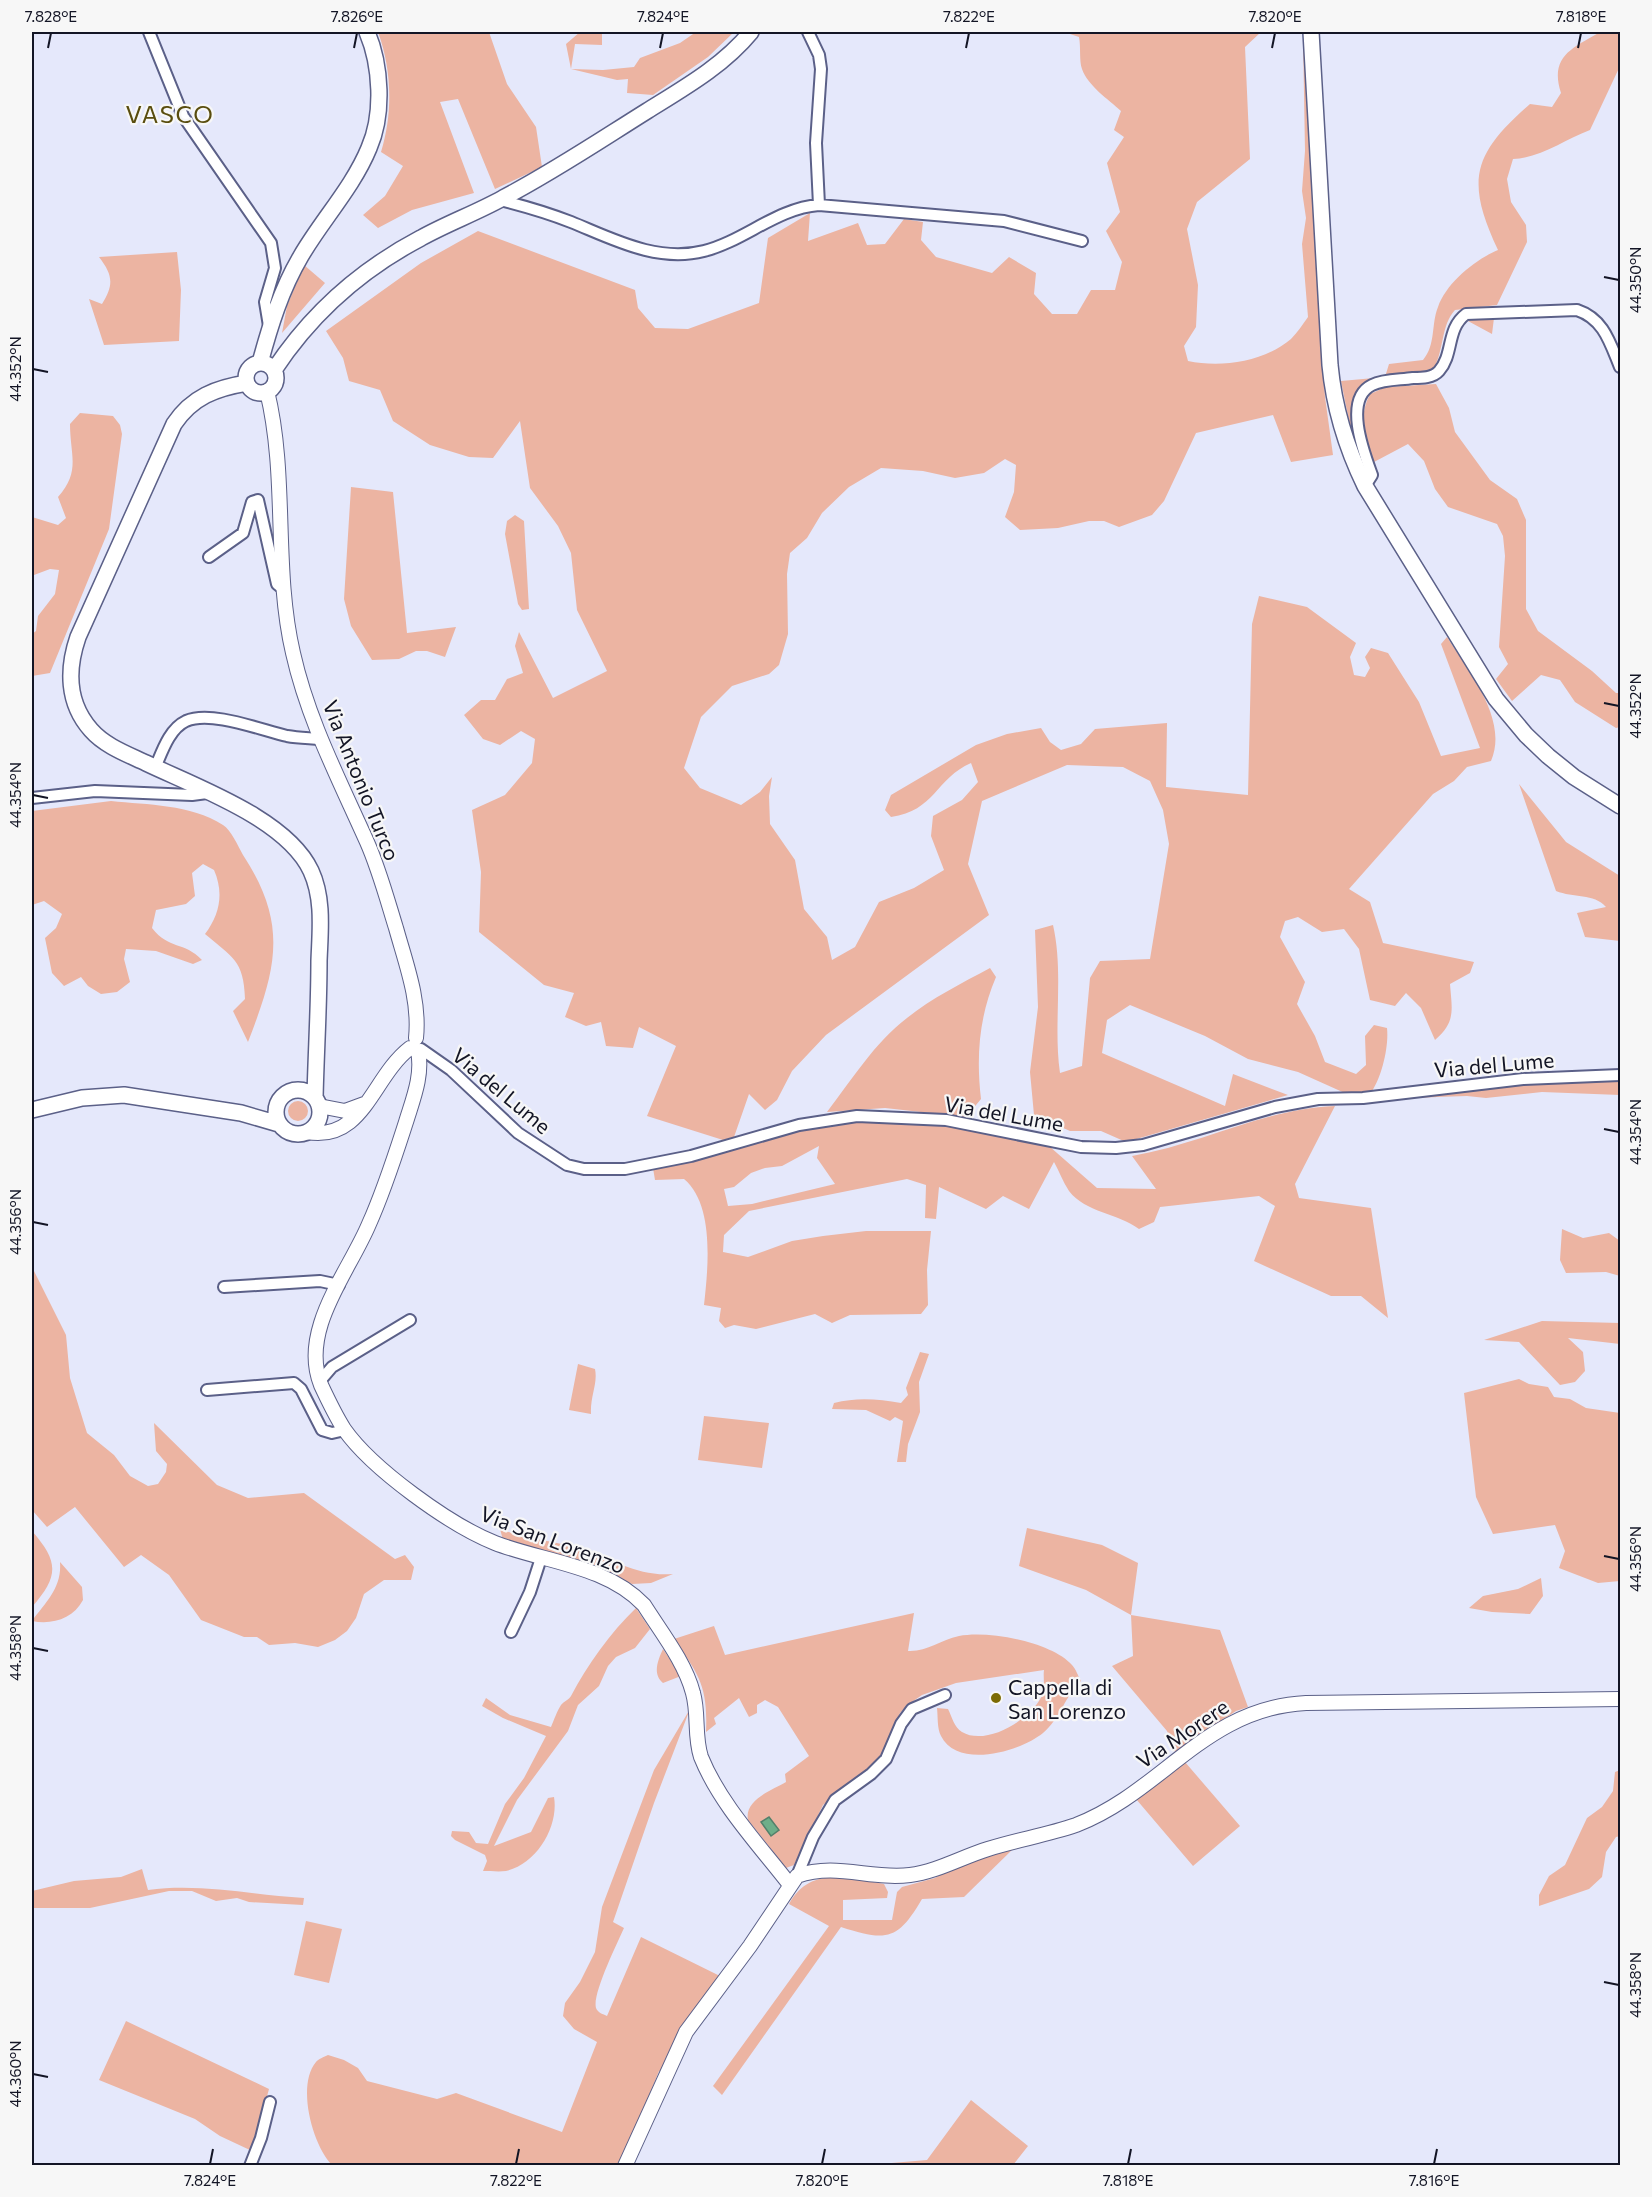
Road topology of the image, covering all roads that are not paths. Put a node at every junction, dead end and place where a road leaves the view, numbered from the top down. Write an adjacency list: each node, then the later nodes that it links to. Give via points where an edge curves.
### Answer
1 (149, 32): 9 (street, via 183,116 271,243 275,268 265,303)
2 (368, 32): 9 (main road, via 378,85 370,147 301,256)
3 (751, 32): 6 (main road, via 731,54 702,76)
4 (808, 32): 7 (street, via 821,69 816,143)
5 (1311, 32): 15 (main road, via 1332,388 1343,435)
6 (500, 200): 7 (street, via 626,245 666,254 702,252 725,245 795,209); 12 (main road, via 423,237 378,264 321,312)
7 (819, 205): 8 (street, via 1004,221)
8 (1082, 241)
9 (269, 327): 10 (main road)
10 (260, 363): 12 (main road); 13 (main road, via 251,366)
11 (1620, 367): 15 (street, via 1598,320 1577,310 1466,314 1454,325 1438,373 1386,381 1365,390 1357,414 1372,475)
12 (274, 370): 14 (main road, via 276,378)
13 (247, 383): 14 (main road, via 259,393); 19 (main road, via 211,391 189,406 174,424 72,653 69,681 84,722 106,742)
14 (267, 392): 17 (street, Via Antonio Turco, via 276,453)
15 (1365, 486): 22 (main road, via 1496,699 1548,756)
16 (208, 557): 17 (street, via 243,533 252,502 258,500 277,584)
17 (282, 588): 18 (street, Via Antonio Turco, via 292,651)
18 (320, 739): 19 (street, via 288,736 215,719 195,719 177,727); 24 (street, Via Antonio Turco, via 368,844 388,902 416,1004)
19 (155, 768): 20 (main road)
20 (207, 793): 21 (street, via 75,792); 23 (main road, via 282,836 298,850 311,871 317,886 320,919)
21 (32, 798)
22 (1620, 806)
23 (317, 1044): 26 (main road, via 302,1080); 27 (main road)
24 (416, 1047): 25 (street, Via del Lume, via 451,1070 518,1133 567,1164 584,1169 625,1169 691,1156 800,1125 857,1116 946,1120 1081,1147 1116,1148 1143,1145 1275,1107 1318,1100 1523,1079); 29 (street, via 394,1063); 34 (street, Via San Lorenzo, via 420,1068 404,1126 372,1216)
25 (1620, 1075)
26 (292, 1090): 27 (main road, via 305,1091); 28 (main road)
27 (317, 1102): 29 (street, via 345,1111); 33 (main road, via 318,1121)
28 (277, 1103): 31 (main road); 32 (main road)
29 (366, 1103): 33 (street, via 355,1118 336,1132)
30 (32, 1110): 31 (main road, via 106,1095)
31 (241, 1113): 32 (main road)
32 (279, 1124): 33 (main road, via 289,1132)
33 (307, 1132)
34 (339, 1285): 35 (street, via 320,1281); 37 (street, Via San Lorenzo, via 319,1330 316,1347)
35 (224, 1287)
36 (410, 1320): 37 (street, via 332,1367)
37 (320, 1381): 39 (street, Via San Lorenzo)
38 (207, 1390): 39 (street, via 294,1383 322,1430)
39 (345, 1430): 40 (street, Via San Lorenzo, via 399,1482 457,1525)
40 (541, 1558): 41 (street); 44 (street, Via San Lorenzo, via 613,1581 644,1605 690,1683 696,1705 698,1745 708,1771 732,1809)
41 (511, 1632)
42 (945, 1695): 44 (street, via 912,1709 886,1759 834,1800)
43 (1620, 1699): 44 (street, Via Morere, via 1315,1703 1262,1709 1240,1717 1201,1742 1108,1811 1074,1825 988,1849 924,1873 894,1877 824,1869)
44 (793, 1881): 47 (street, via 682,2039)
45 (270, 2102): 46 (street)
46 (250, 2166)
47 (625, 2166)

